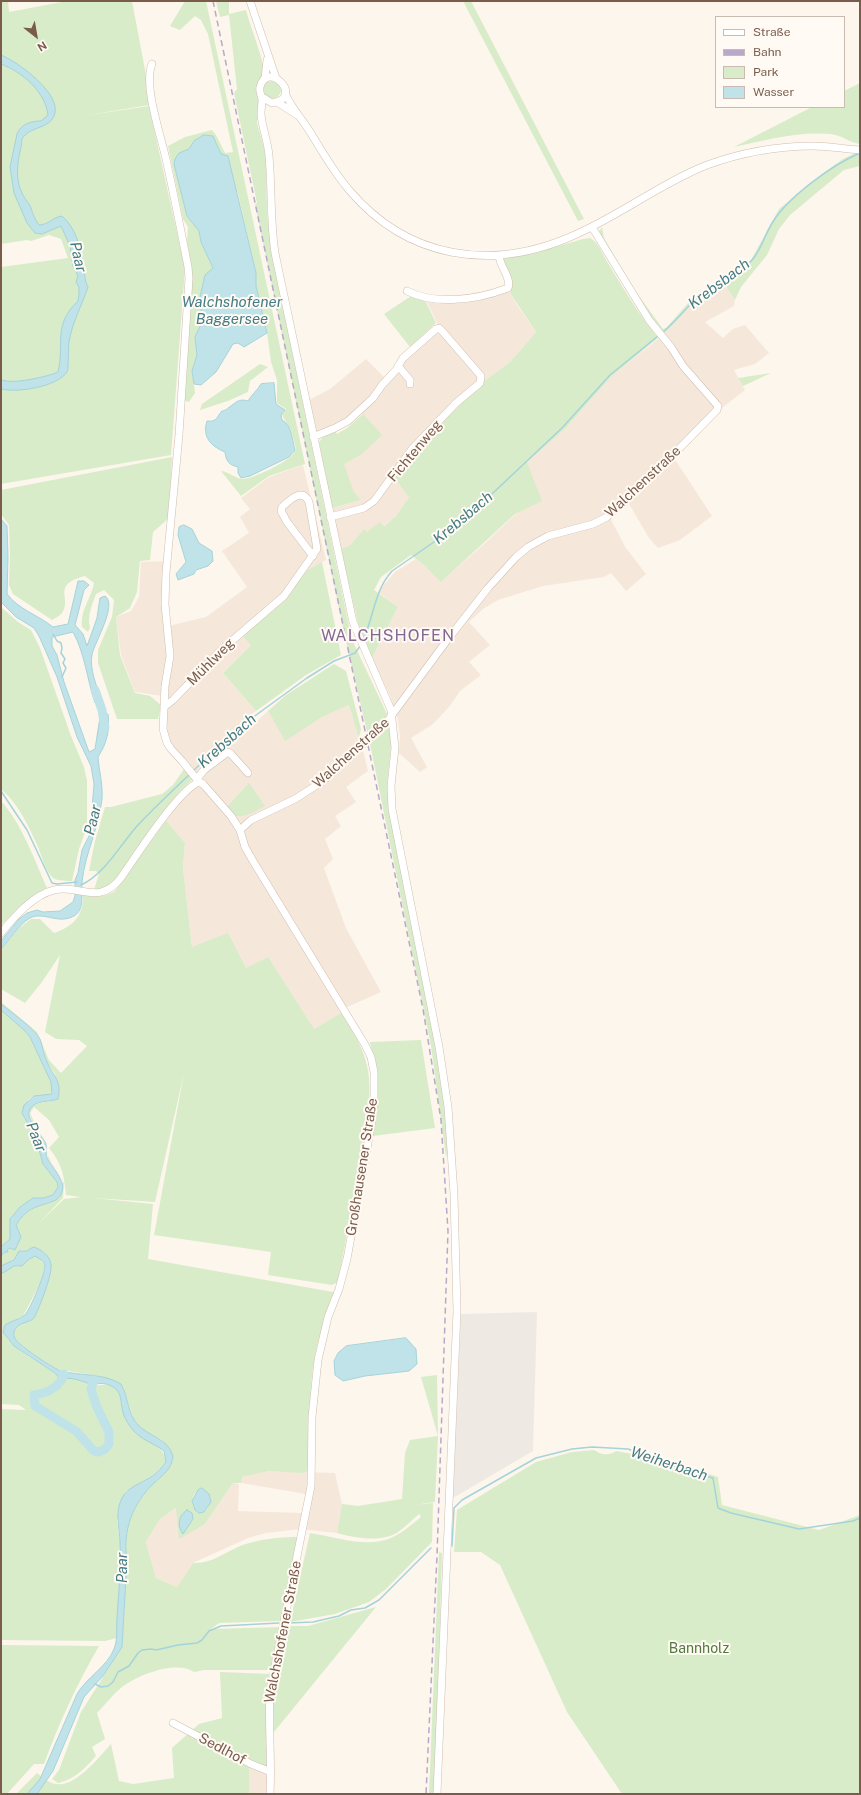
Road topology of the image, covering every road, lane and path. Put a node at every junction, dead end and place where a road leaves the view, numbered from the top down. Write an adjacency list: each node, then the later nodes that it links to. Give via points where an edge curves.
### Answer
1 (250, 1): 2 (street)
2 (267, 54): 4 (street); 5 (street)
3 (152, 64): 20 (street, via 149,71 151,98 168,167 189,278 166,573 165,604 170,656)
4 (276, 78): 5 (street); 6 (street, via 284,84)
5 (265, 79): 7 (street, via 260,86)
6 (285, 93): 8 (street); 10 (street)
7 (262, 98): 8 (street); 9 (street)
8 (274, 103): 9 (street); 10 (street)
9 (261, 118): 17 (street, via 269,153 270,213 275,253)
10 (301, 118): 13 (street, via 344,184 362,204 387,224 412,239 439,250 464,255)
11 (860, 150): 12 (street, via 792,147 726,159 667,184)
12 (592, 227): 13 (street, via 541,248); 21 (street, Walchenstraße, via 640,307 686,370 718,406 715,413 607,517 593,524 548,536 516,557 448,639)
13 (499, 255): 14 (street, via 500,264 509,282 508,288 480,295 444,299 415,295)
14 (407, 291)
15 (398, 366): 16 (street, via 410,380); 17 (street, via 373,398 348,421); 18 (street, Fichtenweg, via 432,331 439,328 481,376 480,383 456,403 421,439 374,501 364,508)
16 (410, 384)
17 (313, 437): 18 (street)
18 (330, 517): 21 (street, via 353,622)
19 (313, 556): 19 (street, Mühlweg, via 318,544 309,502 303,495 298,495 282,507 281,511); 20 (street, Mühlweg, via 284,596 240,633)
20 (164, 706): 23 (street, via 163,729 167,743)
21 (392, 716): 24 (street, Walchenstraße, via 323,781 295,799); 32 (street, via 395,748 392,808 438,1039 448,1106 454,1194 457,1311)
22 (248, 773): 23 (street, via 228,752)
23 (196, 778): 25 (street, via 219,800); 27 (street, via 115,886 105,892 53,890 45,893 20,912)
24 (251, 820): 25 (street, Walchenstraße); 26 (street, Walchenstraße)
25 (236, 823): 26 (street, Großhausener Straße)
26 (240, 830): 28 (street, Großhausener Straße, via 253,861 364,1043 371,1057 374,1072 371,1126 347,1259 328,1317 318,1360 312,1417)
27 (1, 933)
28 (312, 1471): 30 (street, Walchshofener Straße, via 309,1500 270,1692)
29 (173, 1723): 30 (street, Sedlhof)
30 (271, 1772): 31 (street, Walchshofener Straße)
31 (270, 1794)
32 (437, 1794)

